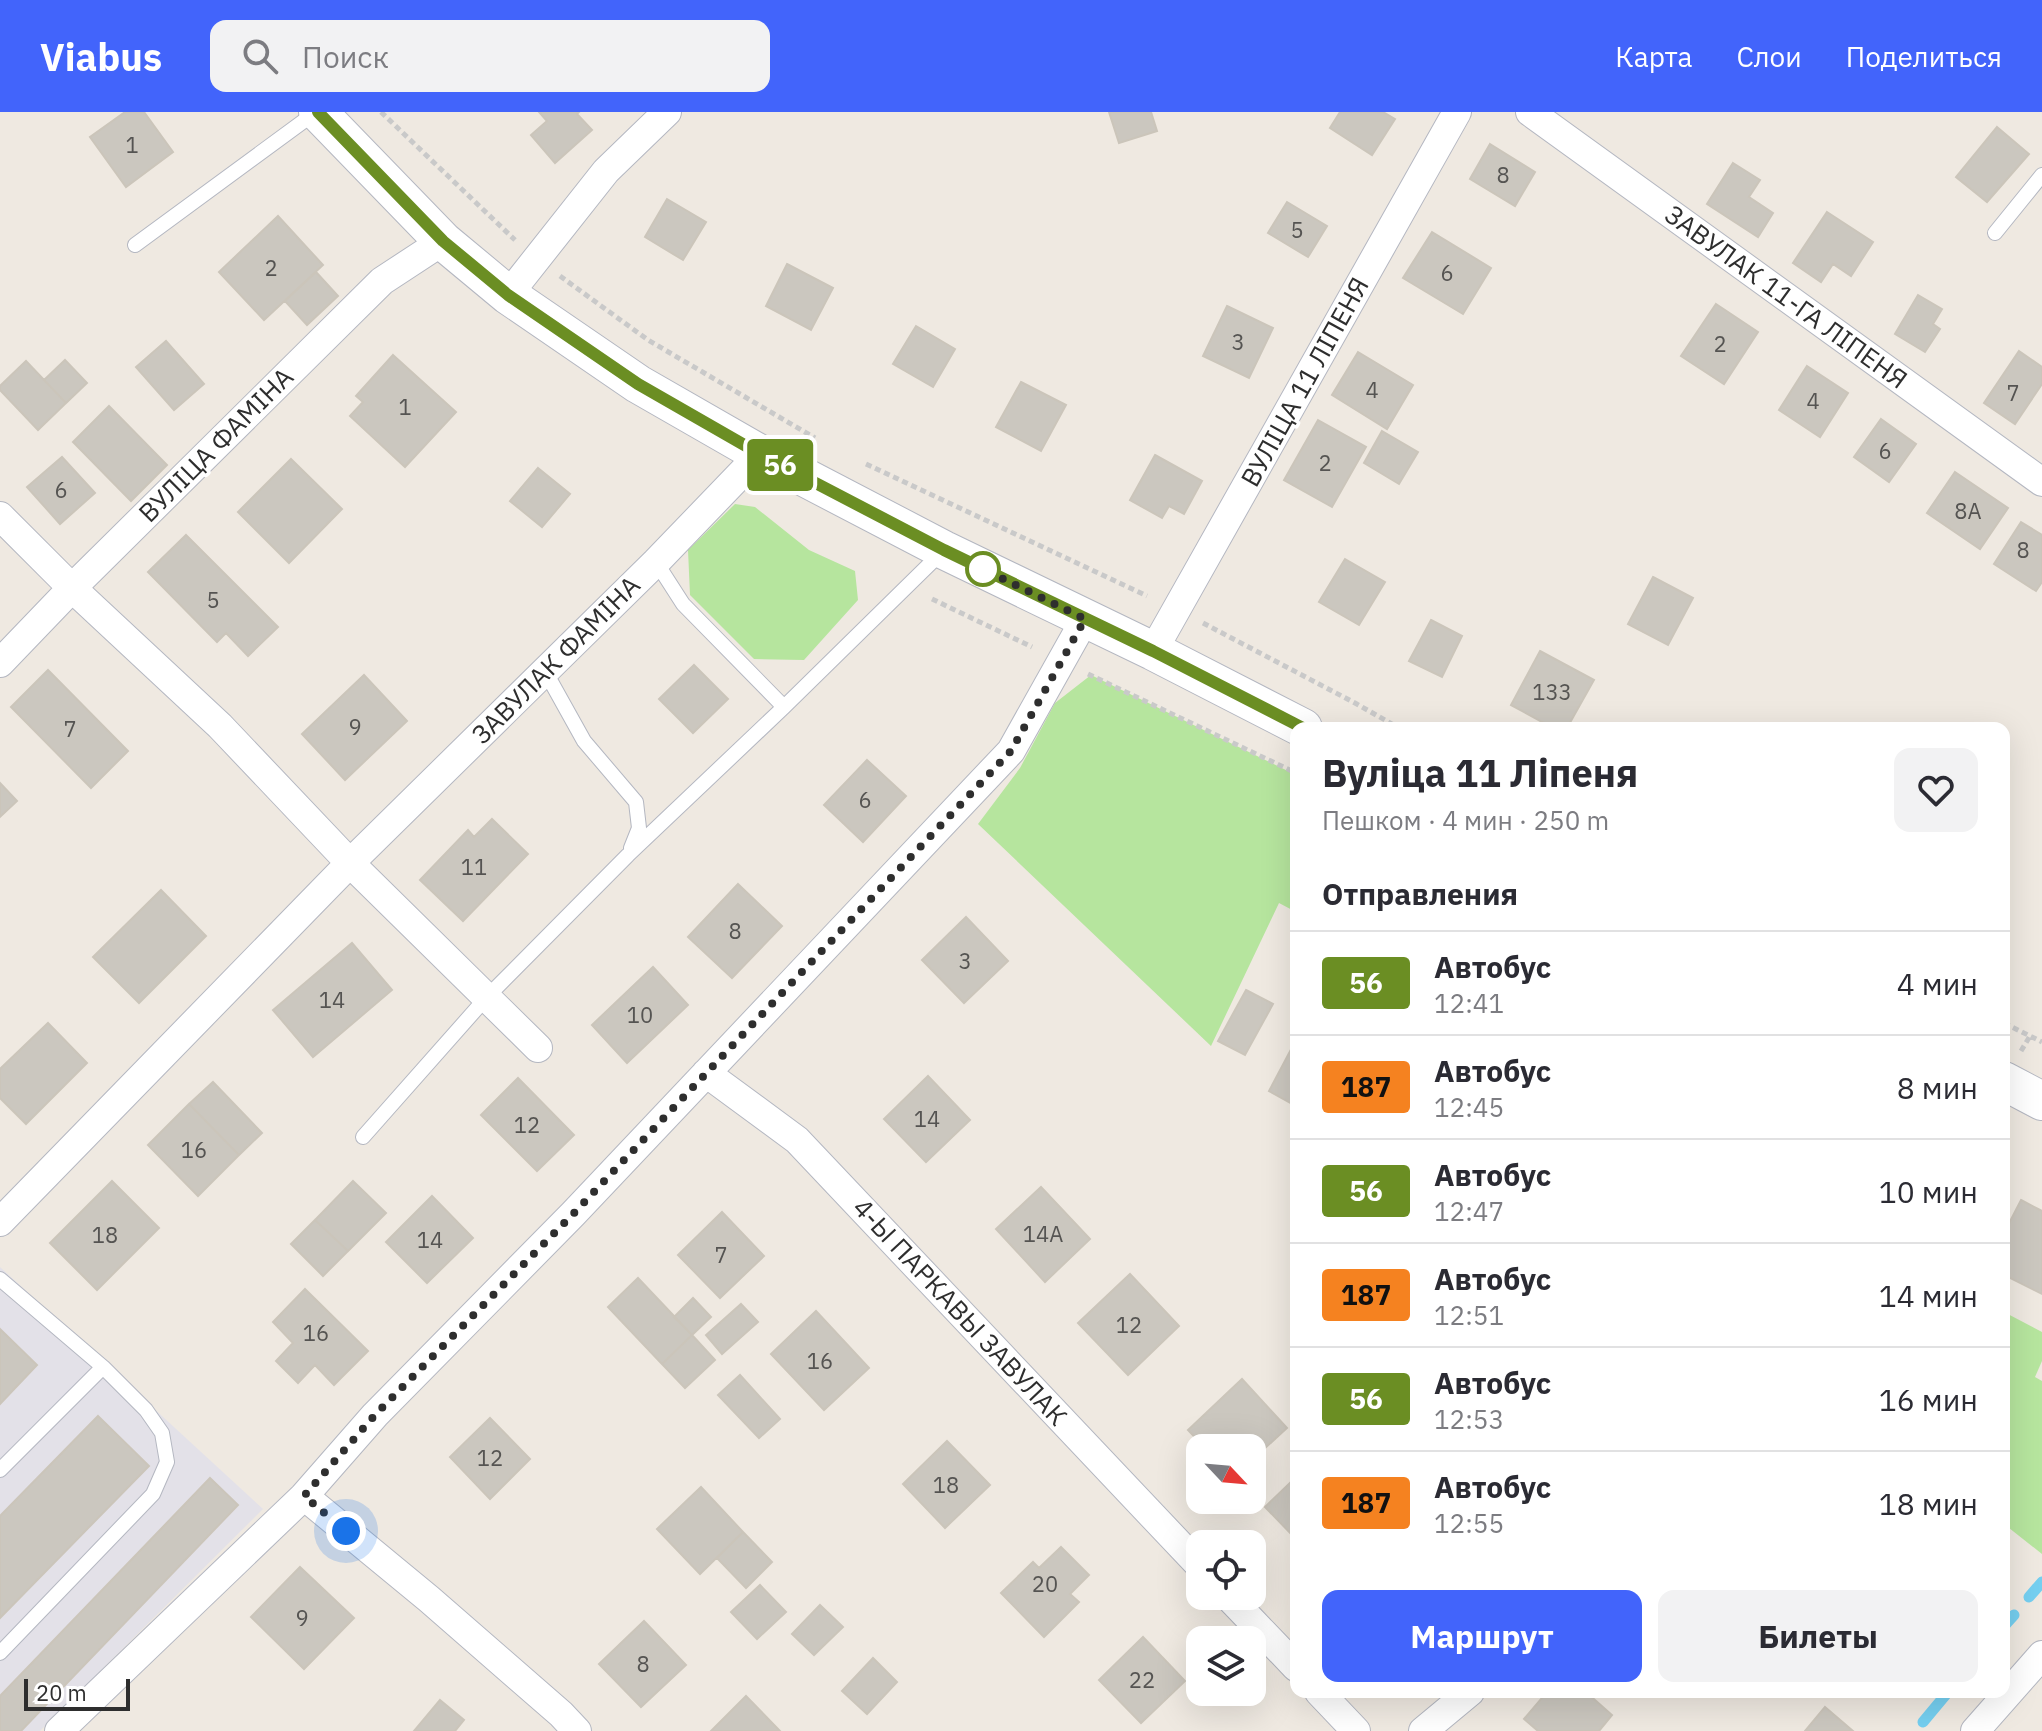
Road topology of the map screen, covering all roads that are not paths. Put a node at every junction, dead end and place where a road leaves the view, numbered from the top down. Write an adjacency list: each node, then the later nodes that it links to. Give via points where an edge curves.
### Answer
1 (317, 112): 7 (main road); 8 (lane)
2 (667, 112): 9 (street, via 606,171)
3 (1457, 112): 17 (street, ВУЛІЦА 11 ЛІПЕНЯ)
4 (1530, 112): 11 (street, ЗАВУЛАК 11-ГА ЛІПЕНЯ)
5 (2042, 175): 6 (lane)
6 (1995, 233)
7 (443, 241): 9 (main road); 15 (street, ВУЛІЦА ФАМІНА, via 382,281)
8 (135, 245)
9 (508, 295): 10 (main road, via 638,384)
10 (760, 454): 13 (main road); 14 (street, ЗАВУЛАК ФАМІНА)
11 (2042, 482)
12 (0, 516): 15 (street)
13 (944, 550): 16 (main road); 20 (lane)
14 (656, 562): 19 (street, ЗАВУЛАК ФАМІНА); 20 (lane, via 683,604)
15 (72, 588): 18 (street, ВУЛІЦА ФАМІНА); 23 (street, via 220,726)
16 (1085, 619): 17 (main road); 26 (street, via 1011,751)
17 (1153, 651): 21 (main road)
18 (0, 663)
19 (545, 671): 22 (lane, via 584,741 636,802 639,828); 23 (street, ЗАВУЛАК ФАМІНА)
20 (784, 707): 22 (lane)
21 (1291, 722)
22 (628, 855): 24 (lane)
23 (350, 863): 24 (street); 30 (street, ЗАВУЛАК ФАМІНА)
24 (486, 998): 25 (street); 29 (lane)
25 (538, 1048)
26 (706, 1073): 34 (street, via 375,1415); 35 (street, 4-Ы ПАРКАВЫ ЗАВУЛАК, via 797,1140)
27 (2010, 1084): 28 (main road)
28 (2042, 1101)
29 (363, 1137)
30 (0, 1222)
31 (0, 1279): 32 (lane)
32 (103, 1367): 33 (lane); 37 (lane, via 162,1433 167,1462 153,1494)
33 (0, 1470)
34 (304, 1496): 44 (street); 45 (street)
35 (1186, 1551)
36 (1241, 1610): 39 (street)
37 (0, 1653)
38 (2042, 1655): 40 (street)
39 (1290, 1661)
40 (2010, 1691)
41 (1325, 1698): 46 (street)
42 (1463, 1698): 47 (street)
43 (2004, 1698): 48 (street)
44 (59, 1731)
45 (577, 1731)
46 (1356, 1731)
47 (1423, 1731)
48 (1975, 1731)

